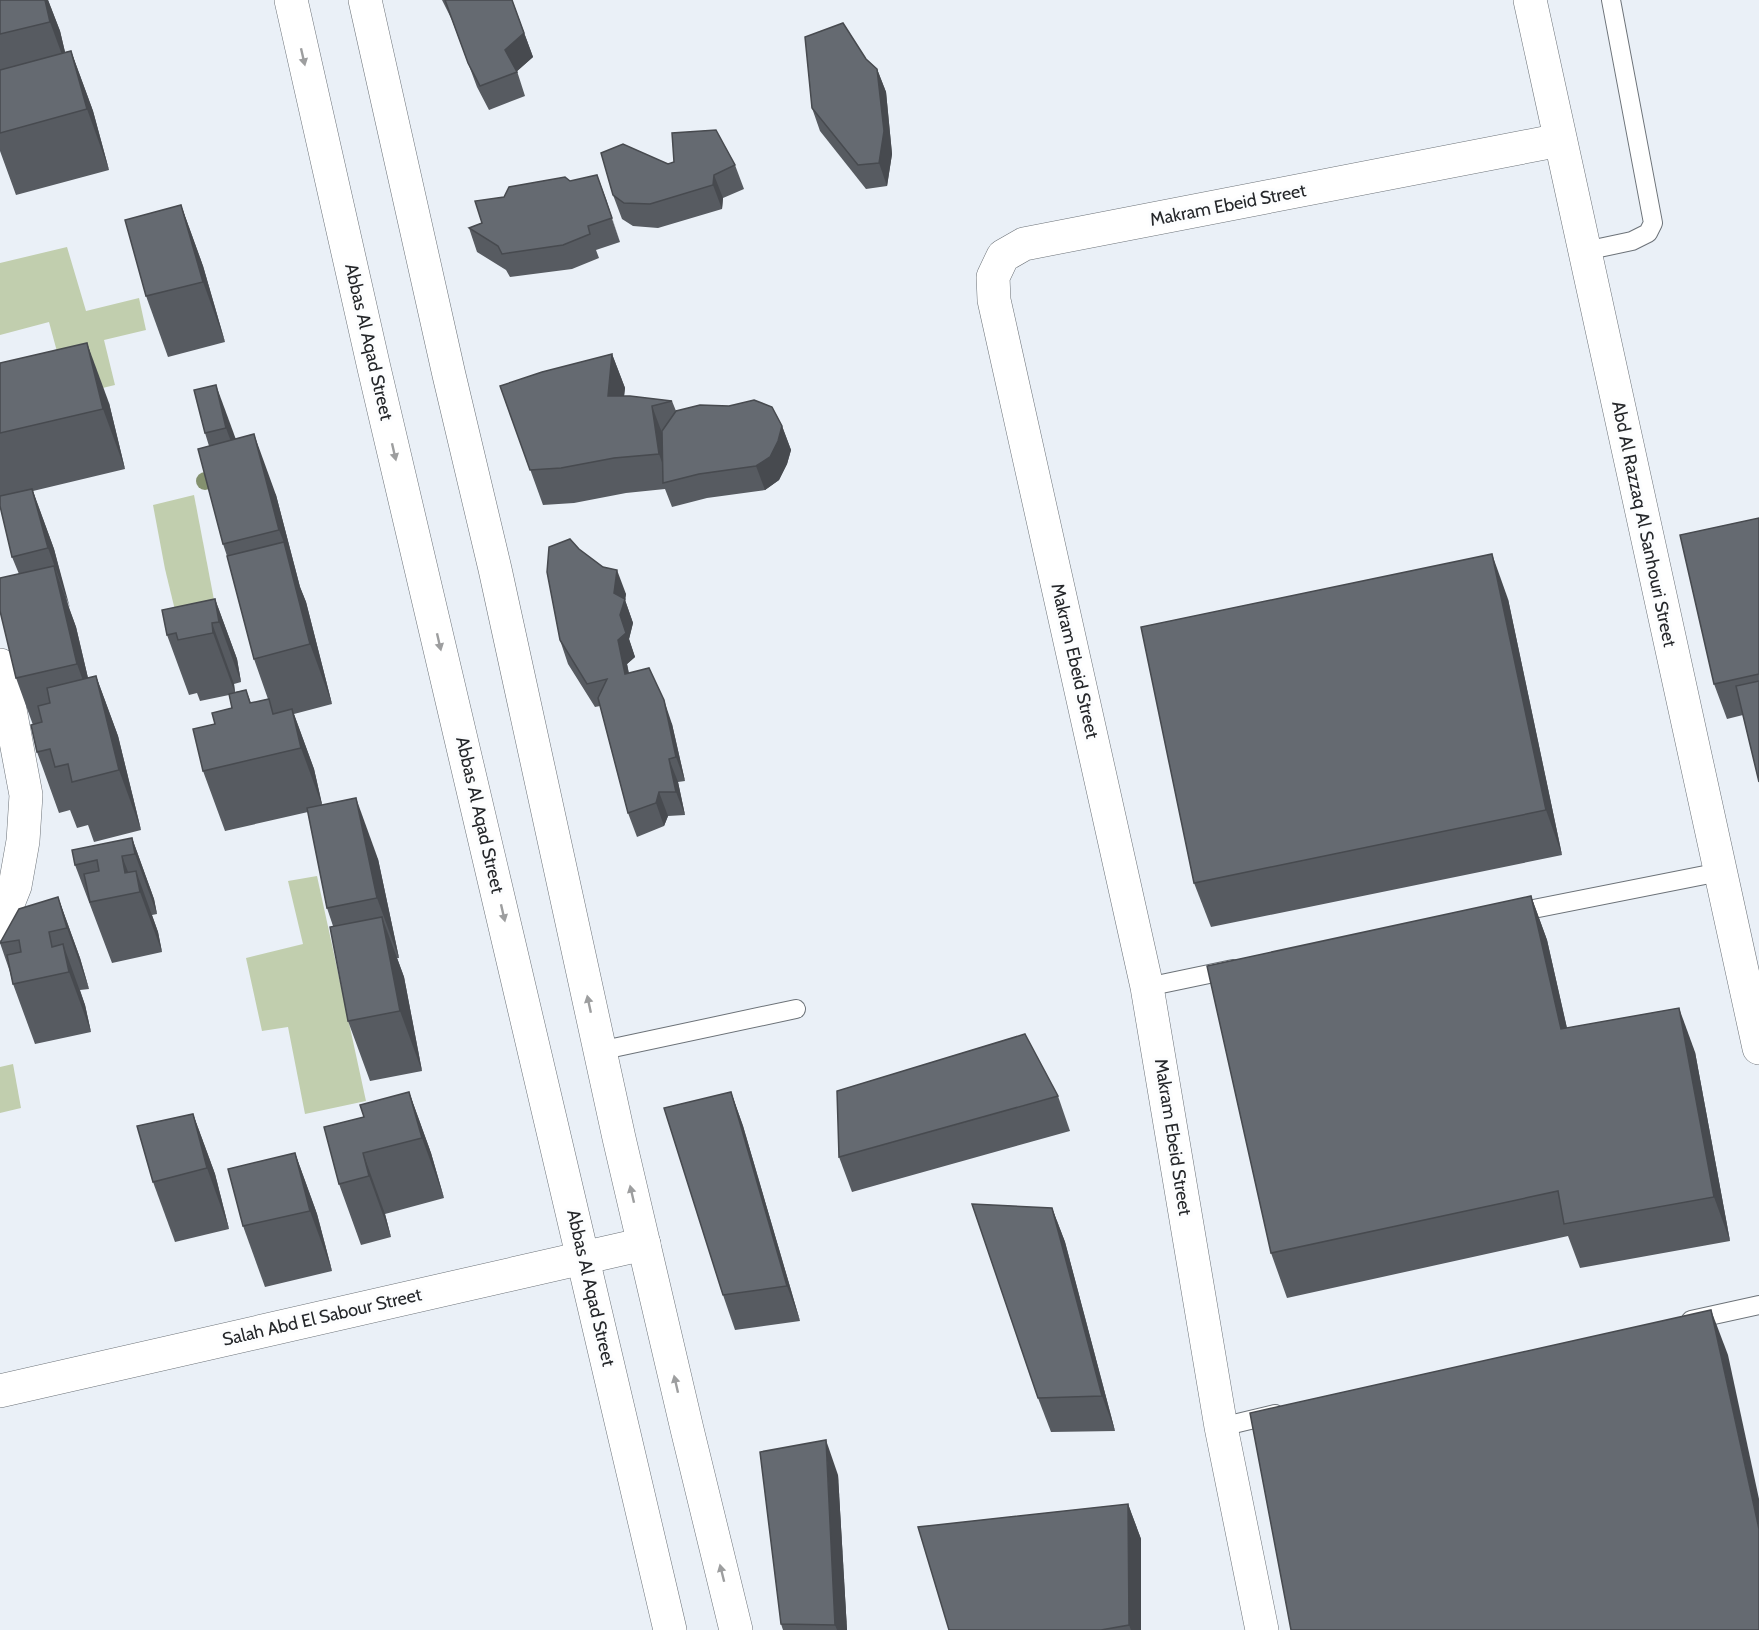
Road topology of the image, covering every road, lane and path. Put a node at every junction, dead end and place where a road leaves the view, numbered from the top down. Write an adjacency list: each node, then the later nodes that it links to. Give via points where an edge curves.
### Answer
1 (291, 0): 17 (street, Abbas Al Aqad Street, one-way to 17)
2 (365, 0): 15 (street, one-way to 2, via 495,569)
3 (1530, 0): 5 (street, Abd Al Razzaq Al Sanhouri Street)
4 (1611, 0): 6 (lane, via 1653,223 1648,233 1632,241)
5 (1560, 140): 6 (street, Abd Al Razzaq Al Sanhouri Street); 12 (street, Makram Ebeid Street, via 1024,244 1003,256 993,277 997,311)
6 (1585, 251): 8 (street, Abd Al Razzaq Al Sanhouri Street)
7 (0, 665): 10 (street, via 26,795 15,886)
8 (1720, 872): 9 (lane); 14 (street, Abd Al Razzaq Al Sanhouri Street)
9 (1498, 916)
10 (0, 924)
11 (1252, 965): 12 (lane)
12 (1147, 987): 22 (street, Makram Ebeid Street)
13 (796, 1009): 15 (lane)
14 (1759, 1048)
15 (599, 1051): 16 (street, one-way to 15)
16 (645, 1244): 17 (street, Salah Abd El Sabour Street); 24 (street, one-way to 16)
17 (584, 1258): 20 (street, Salah Abd El Sabour Street); 23 (street, Abbas Al Aqad Street)
18 (1759, 1305): 19 (lane)
19 (1677, 1323)
20 (0, 1391)
21 (1292, 1411): 22 (lane)
22 (1221, 1426): 25 (street, Makram Ebeid Street)
23 (670, 1630)
24 (736, 1630)
25 (1262, 1630)

